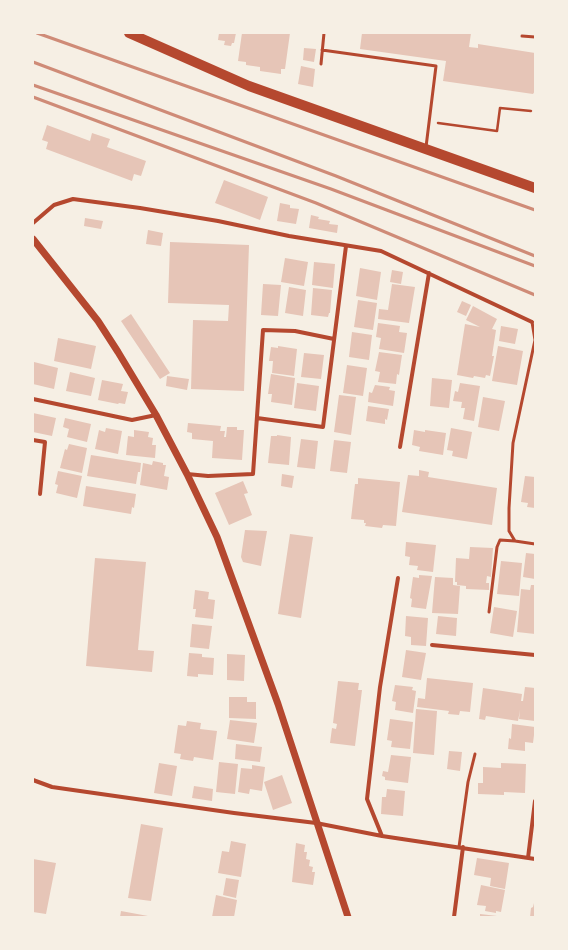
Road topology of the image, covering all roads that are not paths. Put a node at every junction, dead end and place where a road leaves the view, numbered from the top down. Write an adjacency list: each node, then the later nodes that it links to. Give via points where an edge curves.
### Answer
1 (324, 33): 5 (lane)
2 (131, 34): 7 (main road, via 248,86)
3 (522, 36): 4 (lane)
4 (535, 37)
5 (322, 50): 6 (lane); 7 (lane, via 436,66)
6 (321, 64)
7 (426, 149): 8 (main road)
8 (535, 188)
9 (33, 223): 11 (street, via 54,205 73,199 218,221)
10 (33, 239): 16 (street, via 98,322)
11 (346, 246): 12 (street, via 381,251); 14 (street)
12 (429, 273): 13 (street); 19 (street)
13 (532, 322): 22 (lane, via 535,340 513,442 509,531)
14 (334, 339): 17 (street, via 323,427); 17 (street, via 295,331 263,330)
15 (33, 399): 16 (street, via 132,420)
16 (156, 415): 20 (street)
17 (257, 418): 20 (street, via 253,474)
18 (33, 440): 21 (street, via 45,442)
19 (400, 447)
20 (187, 474): 31 (street, via 217,537 247,618)
21 (40, 494)
22 (514, 541): 23 (lane); 25 (lane, via 500,540 497,547)
23 (535, 544)
24 (398, 578): 32 (street, via 380,688 367,798)
25 (489, 612)
26 (432, 645): 27 (street)
27 (535, 655)
28 (475, 754): 33 (lane, via 468,782)
29 (33, 780): 31 (street, via 52,787)
30 (535, 801): 34 (street)
31 (316, 823): 32 (street); 36 (street)
32 (382, 836): 33 (street)
33 (461, 847): 34 (street); 37 (street)
34 (528, 858): 35 (street)
35 (535, 859)
36 (348, 917)
37 (454, 917)

